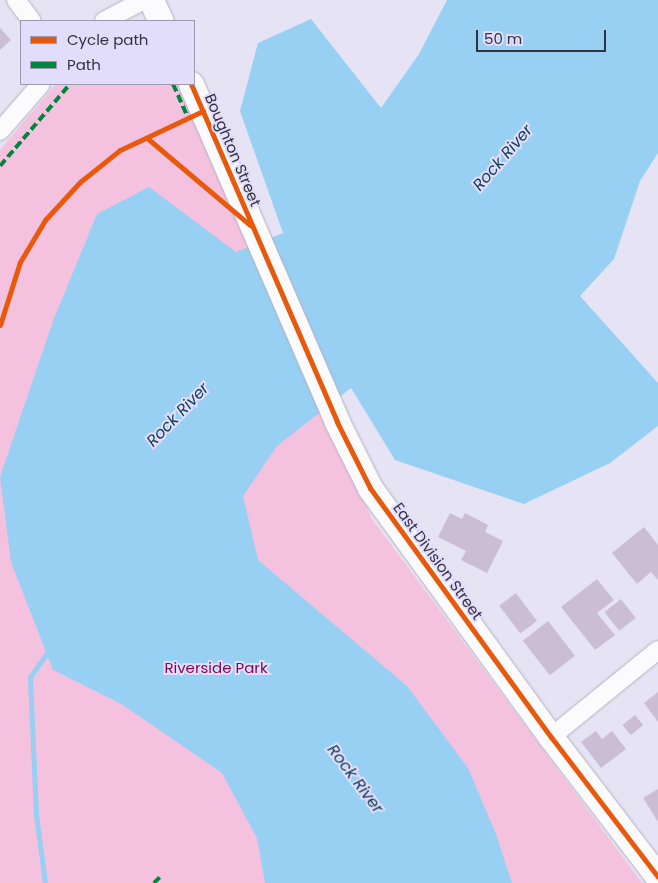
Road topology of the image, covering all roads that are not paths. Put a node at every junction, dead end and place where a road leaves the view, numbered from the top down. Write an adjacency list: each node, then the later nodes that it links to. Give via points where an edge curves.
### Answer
1 (16, 0): 4 (street)
2 (144, 0): 5 (street)
3 (151, 0): 6 (street)
4 (31, 20)
5 (106, 20)
6 (161, 20)
7 (40, 85): 9 (street)
8 (190, 85): 10 (street, Boughton Street)
9 (0, 131)
10 (252, 227): 12 (street, East Division Street, via 337,422 370,488)
11 (658, 650): 12 (street)
12 (551, 737): 13 (street, East Division Street)
13 (658, 878)

